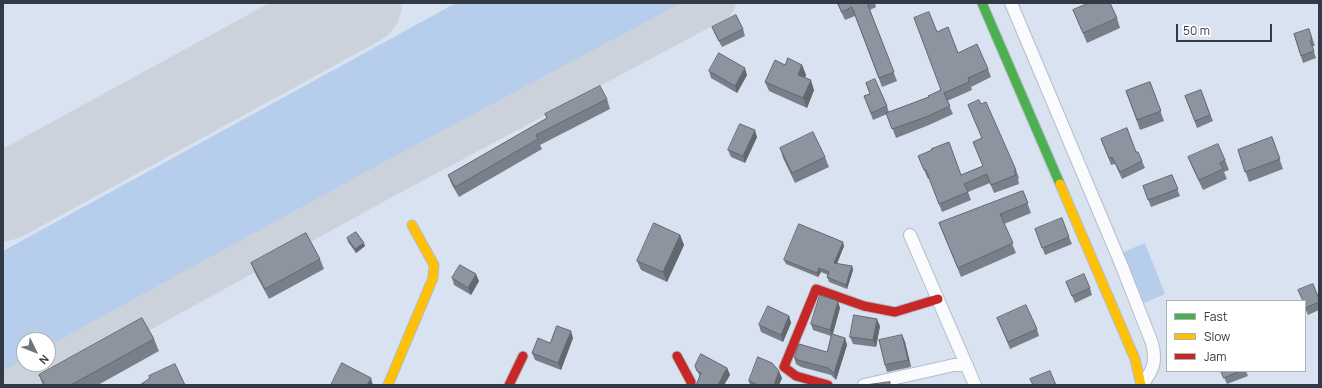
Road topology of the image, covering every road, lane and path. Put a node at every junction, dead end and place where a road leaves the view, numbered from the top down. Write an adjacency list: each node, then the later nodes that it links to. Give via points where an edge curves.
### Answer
1 (982, 3): 15 (street, via 1135,360)
2 (1011, 3): 15 (street, via 1152,343 1155,361 1151,372)
3 (412, 226): 9 (street, via 434,265 433,278)
4 (910, 235): 5 (street)
5 (938, 299): 8 (street); 12 (street, via 895,312 864,306 816,289 784,367 796,376)
6 (523, 356): 10 (street)
7 (677, 356): 11 (street)
8 (967, 365): 13 (street, via 954,365); 14 (street)
9 (388, 385)
10 (509, 385)
11 (691, 385)
12 (828, 385)
13 (864, 385)
14 (975, 385)
15 (1141, 385)

